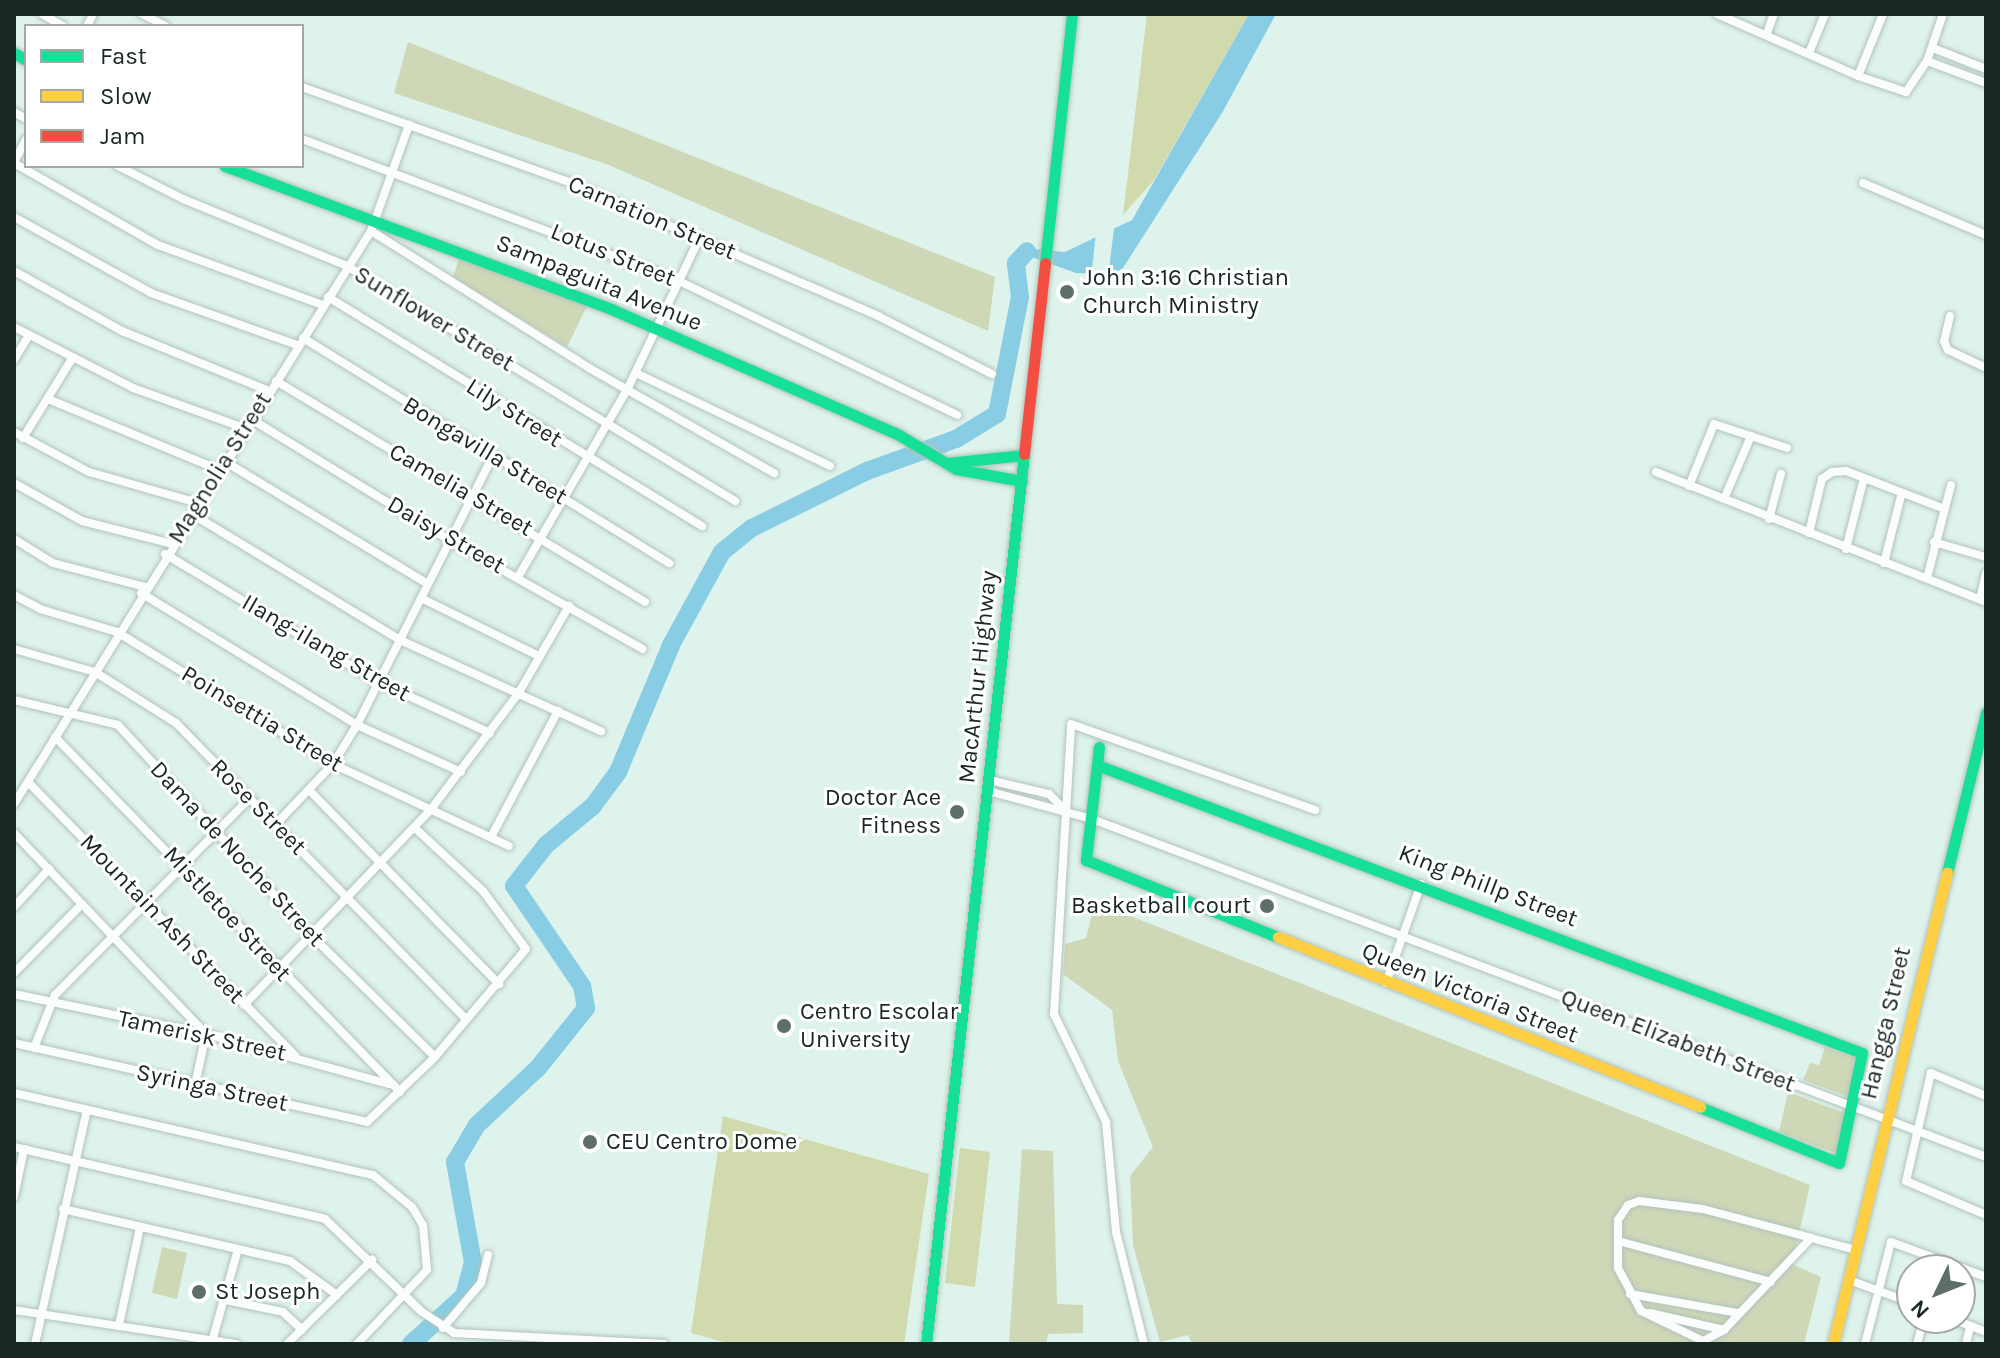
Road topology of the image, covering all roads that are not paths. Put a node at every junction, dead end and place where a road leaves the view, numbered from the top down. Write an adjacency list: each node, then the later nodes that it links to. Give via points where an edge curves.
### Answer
1 (42, 14): 9 (street)
2 (142, 14): 10 (street)
3 (1072, 14): 58 (main road, MacArthur Highway)
4 (1720, 14): 11 (street)
5 (1774, 14): 11 (street)
6 (1825, 14): 13 (street)
7 (1883, 14): 16 (street)
8 (1943, 14): 12 (street)
9 (60, 24)
10 (162, 24)
11 (1767, 33): 13 (street)
12 (1933, 48): 14 (street); 15 (street)
13 (1809, 53): 16 (street)
14 (1927, 61): 16 (street, via 1906,92); 17 (street)
15 (1986, 69)
16 (1858, 76)
17 (1986, 83)
18 (304, 88): 19 (street, Carnation Street)
19 (409, 125): 26 (street, Magnolia Street); 31 (street, Carnation Street, via 571,183)
20 (304, 140): 26 (street, Lotus Street)
21 (24, 143): 22 (street)
22 (14, 162)
23 (24, 168): 35 (street, Lily Street, via 158,245)
24 (122, 168): 32 (street, Sunflower Street, via 183,199)
25 (230, 168): 29 (main road, Sampaguita Avenue)
26 (392, 173): 29 (street, Magnolia Street); 34 (street, Lotus Street)
27 (1863, 183): 30 (street)
28 (14, 217): 40 (street, Bongavilla Street, via 151,293)
29 (373, 226): 32 (street, Magnolia Street); 38 (main road, Sampaguita Avenue, via 522,272); 47 (street)
30 (1986, 235)
31 (700, 237): 34 (street); 45 (street, Carnation Street)
32 (347, 266): 35 (street, Magnolia Street); 52 (street, Sunflower Street)
33 (14, 271): 48 (street, via 122,331)
34 (679, 281): 38 (street); 50 (street, Lotus Street)
35 (326, 301): 40 (street, Magnolia Street); 60 (street, Lily Street)
36 (1950, 316): 43 (street, via 1944,341 1948,350)
37 (14, 327): 39 (street)
38 (658, 329): 44 (street); 62 (main road, Sampaguita Avenue)
39 (29, 335): 41 (street); 42 (street)
40 (300, 341): 46 (street, Magnolia Street); 59 (street, Bongavilla Street)
41 (73, 357): 49 (street); 53 (street, via 133,388)
42 (14, 360)
43 (1986, 368)
44 (636, 373): 47 (street); 63 (street)
45 (992, 374)
46 (276, 381): 48 (street, Magnolia Street); 74 (street, Camelia Street)
47 (628, 388): 52 (street); 66 (street)
48 (269, 391): 51 (street, Magnolia Street)
49 (48, 399): 56 (street); 64 (street)
50 (957, 415)
51 (251, 419): 53 (street, Magnolia Street); 86 (street, Daisy Street)
52 (607, 424): 60 (street); 77 (street, Sunflower Street)
53 (244, 428): 61 (street, Magnolia Street)
54 (14, 432): 56 (street)
55 (1751, 436): 57 (street); 72 (street, via 1714,424); 76 (street)
56 (23, 438): 78 (street, via 89,472)
57 (1787, 448)
58 (1024, 455): 62 (main road); 69 (main road, MacArthur Highway)
59 (493, 456): 74 (street); 75 (street, Bongavilla Street)
60 (588, 458): 75 (street); 82 (street, Lily Street)
61 (224, 461): 64 (street, Magnolia Street); 97 (street)
62 (943, 462): 69 (main road, Sampaguita Avenue, via 979,477)
63 (830, 466)
64 (219, 470): 78 (street, Magnolia Street)
65 (1656, 472): 72 (street)
66 (774, 473)
67 (1781, 474): 81 (street)
68 (1864, 478): 73 (street); 83 (street, via 1846,471 1826,474); 89 (street)
69 (1022, 481): 125 (main road, MacArthur Highway)
70 (14, 483): 88 (street, via 82,521)
71 (1951, 485): 79 (street)
72 (1689, 486): 76 (street)
73 (1901, 496): 79 (street); 93 (street)
74 (475, 498): 84 (street, Camelia Street); 86 (street)
75 (565, 499): 84 (street); 92 (street, Bongavilla Street)
76 (1724, 499): 81 (street)
77 (735, 501)
78 (198, 503): 80 (street, Magnolia Street)
79 (1942, 508): 87 (street)
80 (192, 514): 88 (street, Magnolia Street); 105 (street)
81 (1769, 519): 83 (street)
82 (702, 526)
83 (1809, 533): 89 (street)
84 (542, 537): 95 (street); 102 (street, Camelia Street)
85 (14, 539): 98 (street, via 53,563)
86 (451, 541): 95 (street, Daisy Street); 97 (street)
87 (1934, 542): 91 (street); 96 (street)
88 (172, 544): 90 (street, Magnolia Street)
89 (1846, 549): 93 (street)
90 (165, 554): 98 (street, Magnolia Street); 110 (street, Ilang-ilang Street)
91 (1986, 557)
92 (669, 563)
93 (1884, 563): 96 (street)
94 (1986, 574): 101 (street)
95 (518, 577): 103 (street, Daisy Street)
96 (1927, 578): 101 (street)
97 (428, 584): 100 (street)
98 (143, 590): 104 (street, Magnolia Street); 116 (street)
99 (14, 595): 104 (street, Poinsettia Street, via 40,609)
100 (421, 598): 105 (street); 108 (street)
101 (1983, 600)
102 (645, 602)
103 (569, 606): 107 (street, Daisy Street); 108 (street)
104 (117, 632): 109 (street, Magnolia Street); 121 (street, Poinsettia Street)
105 (400, 640): 110 (street); 111 (street)
106 (14, 649): 109 (street, Rose Street)
107 (643, 649)
108 (539, 656): 111 (street)
109 (95, 672): 115 (street, Magnolia Street); 128 (street, Rose Street, via 176,723)
110 (378, 682): 116 (street); 118 (street, Ilang-ilang Street)
111 (518, 694): 113 (street); 118 (street)
112 (14, 700): 115 (street, Dama de Noche Street)
113 (558, 711): 117 (street); 139 (street)
114 (1986, 713): 172 (main road, Hangga Street)
115 (69, 714): 119 (street, Magnolia Street); 137 (street, Dama de Noche Street, via 118,725)
116 (357, 725): 121 (street); 123 (street)
117 (601, 731)
118 (490, 733): 123 (street)
119 (55, 737): 124 (street, Magnolia Street); 141 (street, Mistletoe Street)
120 (1099, 747): 122 (main road)
121 (333, 764): 127 (street); 131 (street, Poinsettia Street)
122 (1097, 765): 134 (main road); 144 (main road, King Phillp Street)
123 (461, 772): 131 (street)
124 (28, 782): 130 (street, Magnolia Street); 146 (street, Mountain Ash Street)
125 (989, 786): 126 (street, Queen Elizabeth Street); 129 (street, Queen Elizabeth Street); 210 (main road, MacArthur Highway)
126 (1025, 786): 129 (street); 133 (street, Queen Elizabeth Street, via 1055,797)
127 (309, 790): 135 (street); 142 (street)
128 (249, 799): 135 (street, Rose Street); 137 (street)
129 (1023, 800): 133 (street, Queen Elizabeth Street)
130 (14, 804)
131 (432, 808): 136 (street); 139 (street, Poinsettia Street)
132 (1315, 810): 133 (street, via 1075,722)
133 (1066, 811): 134 (street, Queen Elizabeth Street); 211 (street, via 1054,1014 1106,1122 1116,1232)
134 (1092, 819): 151 (street, Queen Elizabeth Street); 154 (main road, Queen Victoria Street, via 1086,860)
135 (276, 824): 145 (street, Rose Street)
136 (415, 828): 142 (street); 155 (street, via 483,891 524,944 522,957)
137 (215, 830): 141 (street); 150 (street, Dama de Noche Street)
138 (14, 833): 143 (street)
139 (491, 837): 140 (street, Poinsettia Street)
140 (509, 846)
141 (181, 864): 146 (street); 152 (street, Mistletoe Street)
142 (380, 868): 145 (street); 155 (street)
143 (49, 869): 147 (street); 148 (street)
144 (1421, 884): 151 (street); 170 (main road, King Phillp Street, via 1862,1053)
145 (349, 898): 150 (street); 159 (street, Rose Street)
146 (146, 899): 149 (street); 158 (street, Mountain Ash Street)
147 (82, 904): 149 (street); 153 (street)
148 (15, 905)
149 (113, 932): 157 (street); 160 (street)
150 (313, 937): 152 (street); 164 (street, Dama de Noche Street)
151 (1404, 938): 154 (street); 170 (street, Queen Elizabeth Street)
152 (280, 971): 158 (street); 165 (street, Mistletoe Street)
153 (14, 973)
154 (1386, 983): 170 (main road, Queen Victoria Street, via 1839,1163)
155 (499, 984): 159 (street)
156 (14, 994): 157 (street, Tamerisk Street)
157 (48, 1004): 160 (street, Tamerisk Street); 162 (street)
158 (244, 1005): 163 (street, Mountain Ash Street)
159 (466, 1019): 164 (street)
160 (206, 1034): 163 (street, Tamerisk Street); 166 (street)
161 (14, 1043): 162 (street, Syringa Street)
162 (34, 1048): 166 (street, Syringa Street)
163 (295, 1057): 165 (street, Tamerisk Street)
164 (435, 1057): 167 (street)
165 (390, 1084): 167 (street, Mistletoe Street)
166 (195, 1085): 167 (street, Syringa Street, via 367,1122)
167 (400, 1092)
168 (14, 1093): 171 (street)
169 (1986, 1096): 173 (street, via 1931,1073)
170 (1852, 1106): 172 (street, Queen Elizabeth Street)
171 (87, 1110): 176 (street); 193 (street, via 373,1175 412,1207 428,1253 427,1270)
172 (1886, 1118): 173 (street, Queen Elizabeth Street); 184 (main road, Hangga Street)
173 (1920, 1129): 175 (street, Queen Elizabeth Street); 179 (street, via 1906,1181)
174 (19, 1148): 176 (street); 177 (street)
175 (1986, 1157)
176 (74, 1161): 178 (street); 186 (street, via 314,1214)
177 (14, 1197)
178 (63, 1209): 180 (street); 198 (street)
179 (1986, 1215)
180 (140, 1227): 183 (street); 200 (street)
181 (1811, 1238): 182 (street, via 1703,1209 1639,1201 1628,1205 1618,1220); 184 (street); 189 (street)
182 (1618, 1241): 189 (street); 191 (street, via 1618,1268)
183 (238, 1249): 192 (street, via 304,1268); 195 (street)
184 (1856, 1250): 188 (main road, Hangga Street)
185 (488, 1255): 201 (street, via 481,1283)
186 (372, 1260): 192 (street); 193 (street)
187 (1986, 1277): 190 (street, via 1891,1242)
188 (1849, 1280): 190 (street); 212 (main road, Hangga Street)
189 (1771, 1282): 199 (street)
190 (1879, 1291): 194 (street); 213 (street)
191 (1630, 1294): 197 (street); 199 (street)
192 (337, 1295): 202 (street)
193 (408, 1296): 201 (street); 208 (street)
194 (1896, 1297)
195 (226, 1300): 202 (street, via 283,1312); 204 (street)
196 (14, 1310): 198 (street)
197 (1641, 1311): 203 (street); 203 (street, via 1703,1341)
198 (40, 1313): 200 (street); 205 (street)
199 (1738, 1313): 203 (street)
200 (119, 1325): 204 (street)
201 (442, 1327): 209 (street)
202 (302, 1330): 207 (street)
203 (1724, 1330)
204 (213, 1338): 206 (street)
205 (35, 1344)
206 (236, 1344)
207 (287, 1344)
208 (357, 1344)
209 (664, 1344)
210 (926, 1344)
211 (1144, 1344)
212 (1833, 1344)
213 (1865, 1344)

